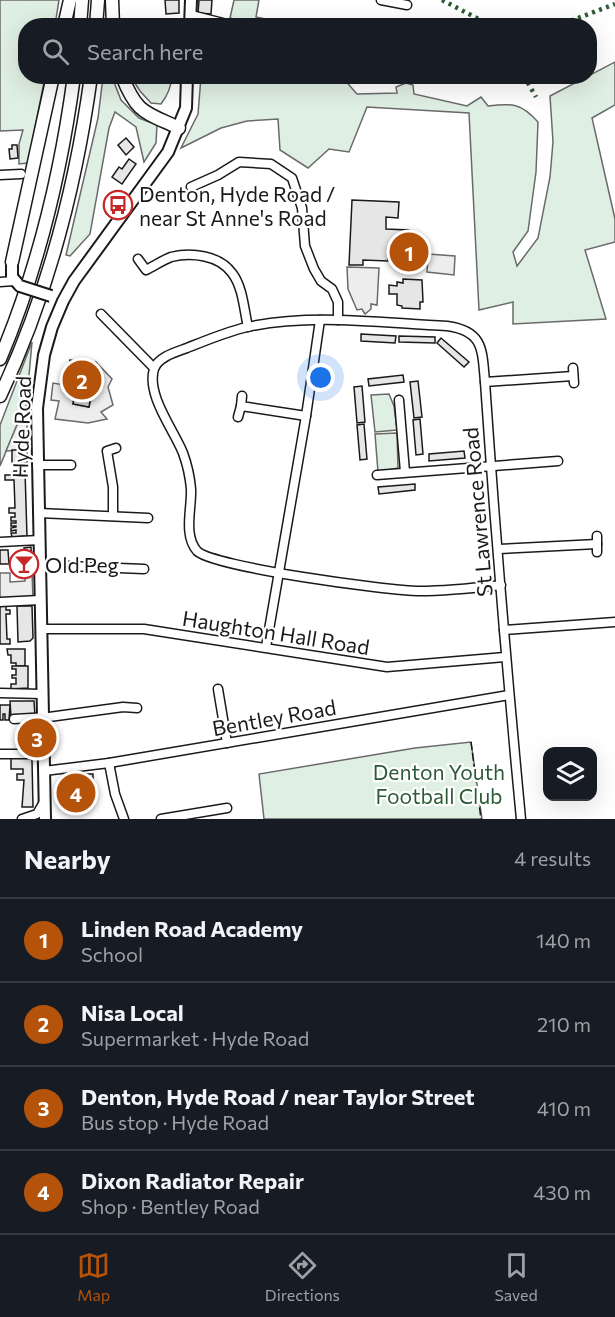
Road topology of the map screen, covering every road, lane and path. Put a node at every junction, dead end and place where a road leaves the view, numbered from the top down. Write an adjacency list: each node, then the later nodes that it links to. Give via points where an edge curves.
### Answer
1 (70, 0): 8 (highway)
2 (82, 0): 9 (highway)
3 (98, 0): 10 (highway)
4 (112, 0): 11 (highway)
5 (191, 0): 12 (main road)
6 (381, 0): 7 (street)
7 (407, 5)
8 (66, 18)
9 (81, 18)
10 (97, 18)
11 (113, 18)
12 (190, 18)
13 (51, 84): 23 (highway)
14 (73, 84): 31 (highway, via 56,180 39,247)
15 (90, 84): 35 (highway, via 72,183 55,246 31,321)
16 (125, 84): 18 (highway, via 143,111)
17 (187, 84): 18 (main road, Hyde Road, via 186,108)
18 (179, 128): 26 (main road, Hyde Road, via 168,152)
19 (21, 174): 20 (street)
20 (0, 175)
21 (191, 187): 29 (street, via 240,162 271,164 292,178 302,208 305,246 321,281 332,289)
22 (138, 259): 30 (street, via 146,270 171,257 196,254 226,266 240,290)
23 (12, 262): 25 (main road, via 11,272)
24 (0, 282): 25 (street)
25 (17, 284): 26 (main road, bridge)
26 (63, 301): 41 (main road, Hyde Road, via 48,341 39,382)
27 (101, 314): 32 (street)
28 (320, 320): 29 (street, St Lawrence Road); 30 (street, St Lawrence Road); 37 (street)
29 (341, 321): 34 (street, St Lawrence Road, via 461,328 481,348)
30 (248, 327): 32 (street, St Lawrence Road, via 181,350 160,360)
31 (0, 359)
32 (154, 368): 55 (street, via 154,393 189,473 189,531 198,552)
33 (573, 376): 34 (street)
34 (485, 382): 43 (street, St Lawrence Road)
35 (0, 396)
36 (399, 400): 44 (street)
37 (306, 416): 38 (street, via 241,401); 55 (street)
38 (238, 417)
39 (116, 448): 47 (street, via 107,451)
40 (558, 460): 43 (street)
41 (37, 465): 42 (street); 46 (main road, Hyde Road)
42 (70, 465)
43 (491, 465): 44 (street); 52 (street, St Lawrence Road)
44 (405, 472): 45 (street)
45 (377, 475)
46 (39, 513): 47 (street); 49 (main road, Hyde Road)
47 (113, 516): 48 (street)
48 (147, 518)
49 (40, 540): 50 (street); 53 (main road, Hyde Road)
50 (0, 542)
51 (597, 544): 52 (street)
52 (498, 549): 56 (street, St Lawrence Road)
53 (41, 565): 54 (street); 57 (main road, Hyde Road)
54 (144, 568)
55 (280, 573): 56 (street, via 417,591); 62 (street)
56 (501, 585): 61 (street, St Lawrence Road)
57 (40, 600): 58 (street); 60 (main road, Hyde Road)
58 (0, 602)
59 (615, 622): 61 (street)
60 (41, 629): 62 (street, Haughton Hall Road, via 144,629); 66 (main road, Hyde Road)
61 (504, 630): 63 (street, St Lawrence Road)
62 (266, 647): 63 (street, Haughton Hall Road, via 387,667)
63 (505, 657): 67 (street, St Lawrence Road)
64 (218, 689): 71 (street)
65 (0, 693): 66 (street)
66 (42, 694): 69 (main road, Hyde Road)
67 (509, 695): 71 (street, Bentley Road); 82 (street, St Lawrence Road)
68 (137, 708): 69 (street)
69 (42, 717): 70 (street); 73 (main road, Hyde Road)
70 (14, 719)
71 (227, 743): 74 (street, Bentley Road)
72 (1, 754): 73 (street)
73 (43, 754): 75 (main road, Hyde Road)
74 (109, 764): 75 (street, Bentley Road); 80 (street, via 114,794)
75 (44, 771): 76 (main road, Hyde Road)
76 (45, 801): 78 (street, via 37,814); 79 (main road, Hyde Road)
77 (227, 808): 81 (street)
78 (22, 819)
79 (45, 819)
80 (124, 819)
81 (161, 819)
82 (521, 819)

